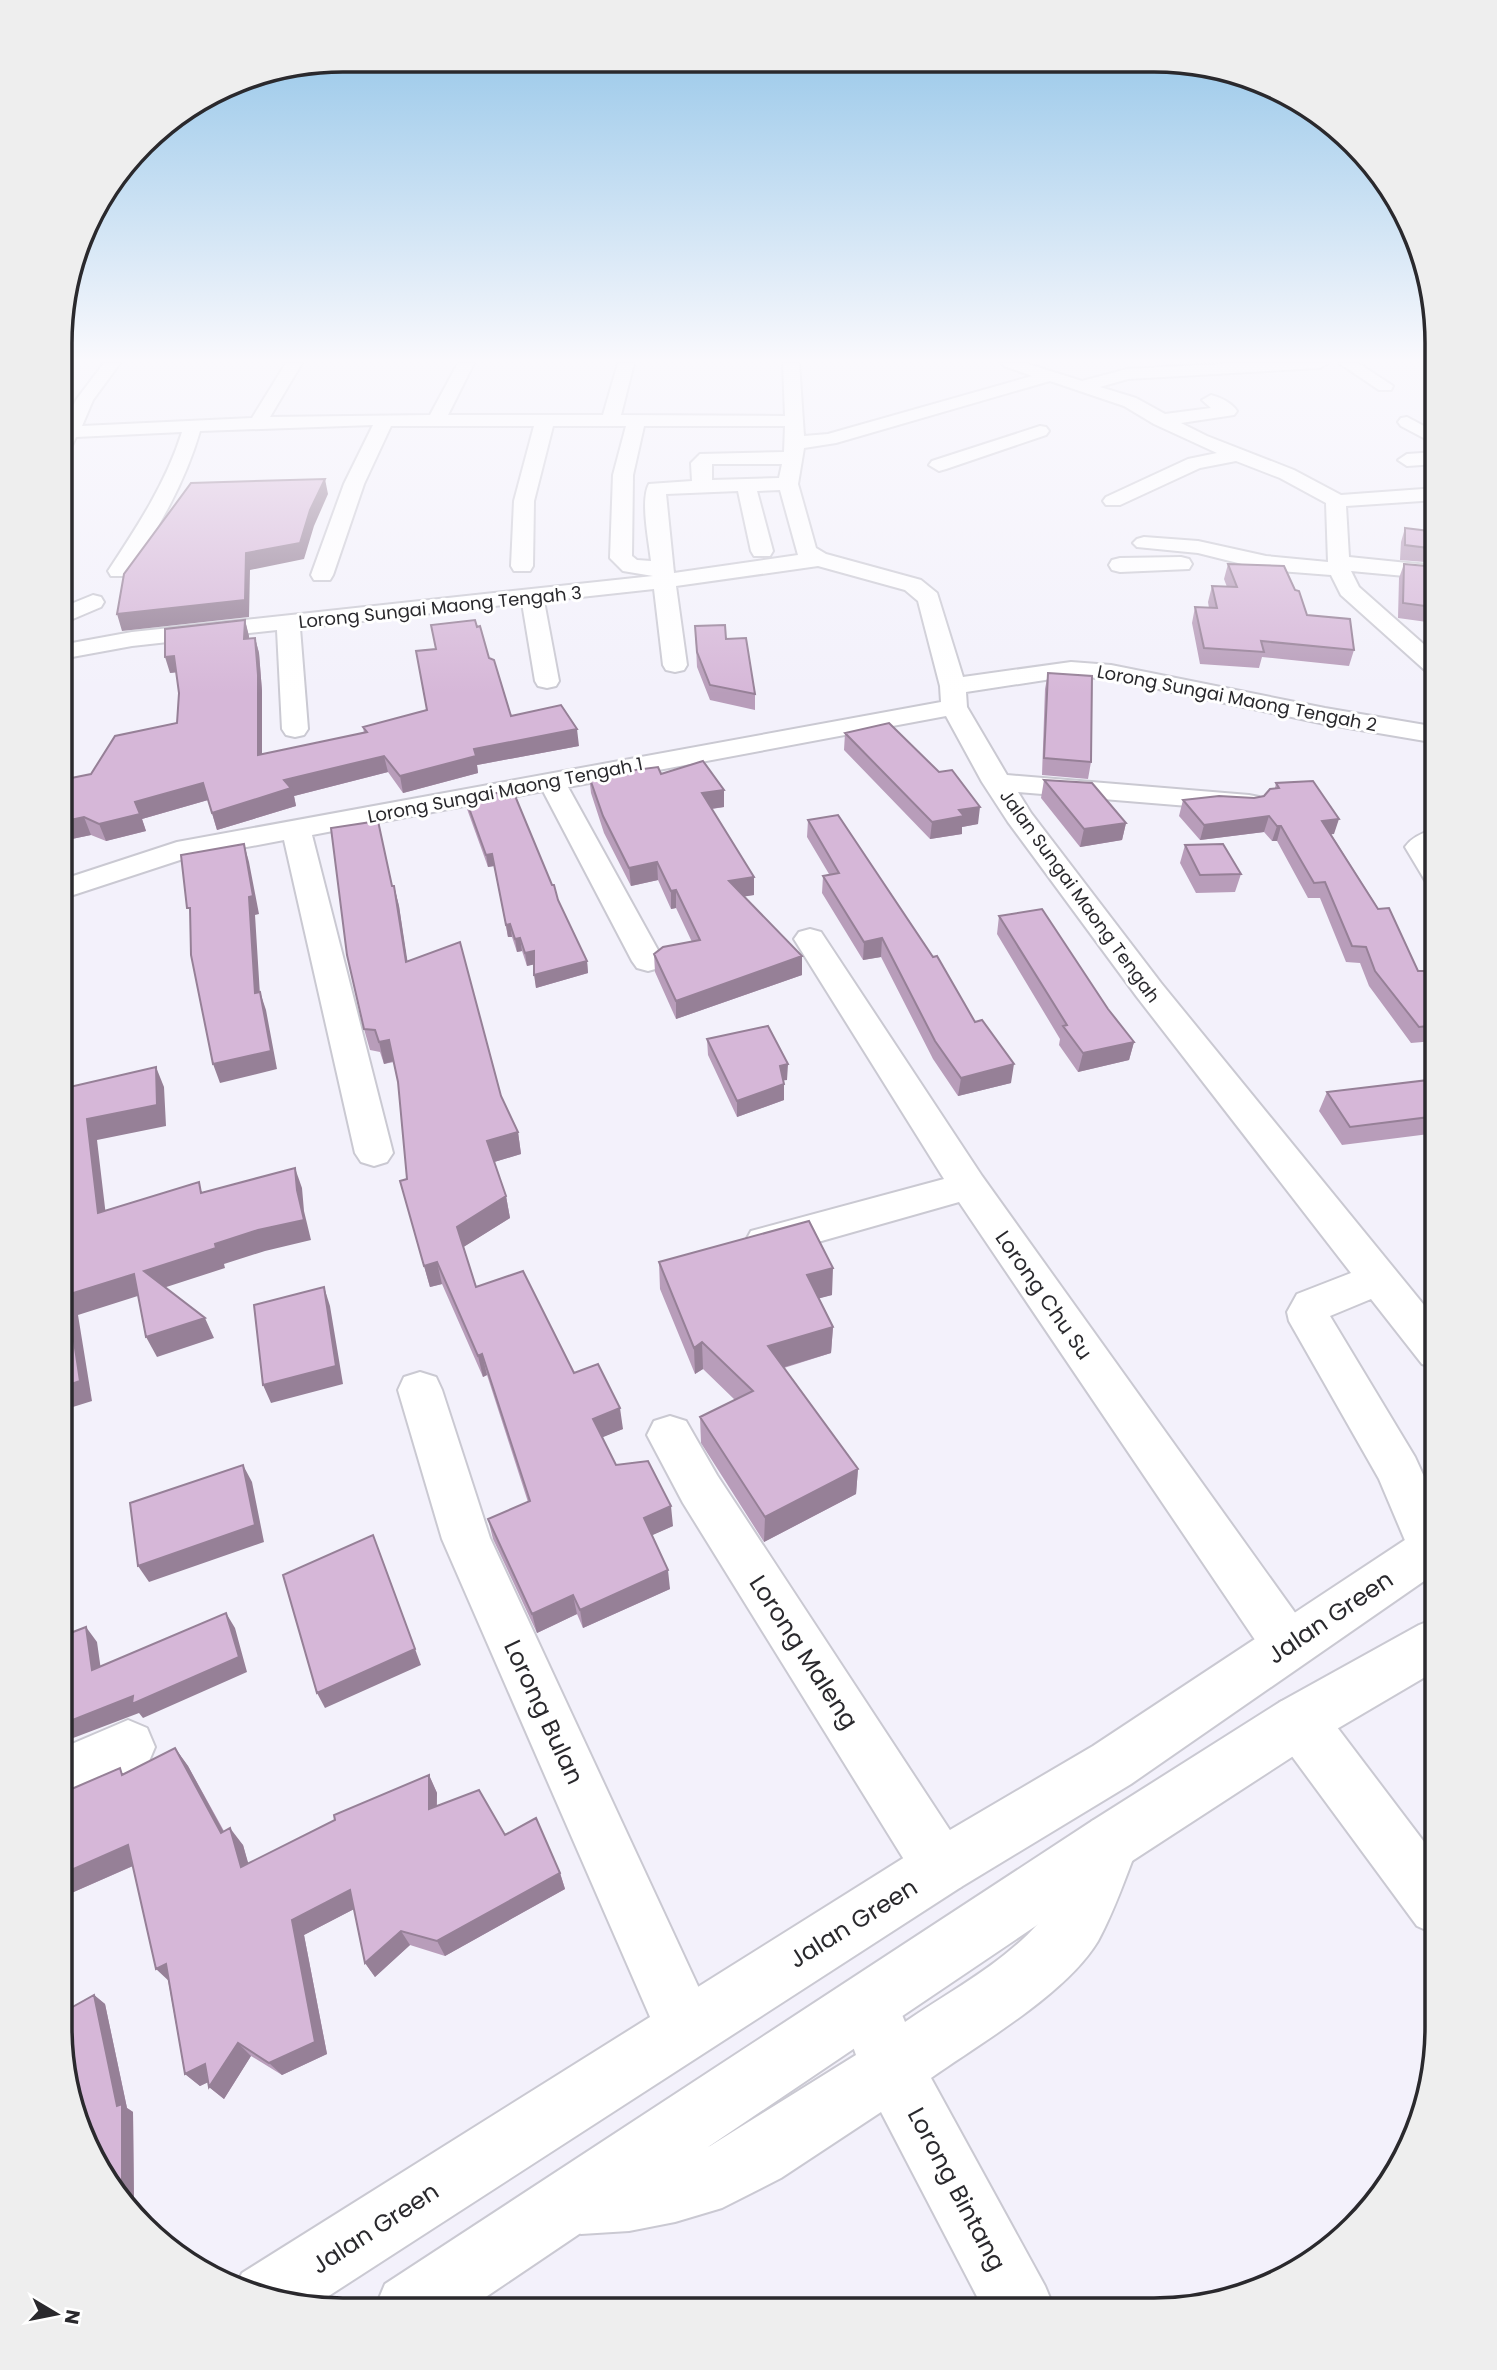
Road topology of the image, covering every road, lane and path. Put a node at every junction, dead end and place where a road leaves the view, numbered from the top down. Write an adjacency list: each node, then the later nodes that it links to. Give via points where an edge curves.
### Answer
1 (175, 474): 24 (street)
2 (359, 474): 26 (street)
3 (531, 474): 22 (street, via 524,501)
4 (623, 474): 12 (street)
5 (701, 474): 11 (street)
6 (760, 474): 10 (street)
7 (796, 474): 19 (street, via 806,551)
8 (1172, 474): 15 (street)
9 (1286, 474): 16 (street)
10 (746, 485): 11 (street); 18 (street)
11 (702, 486): 13 (street)
12 (623, 488): 13 (street); 27 (street, via 621,558 631,566)
13 (656, 488): 27 (street)
14 (1425, 495): 16 (street)
15 (1113, 501)
16 (1336, 501): 23 (street)
17 (1144, 543): 20 (street, via 1198,547)
18 (762, 551)
19 (818, 559): 27 (street, Lorong Sungai Maong Tengah 3); 36 (street, Jalan Sungai Maong Tengah, via 913,586 929,598)
20 (1246, 560): 21 (street); 23 (street)
21 (1120, 565)
22 (522, 566)
23 (1339, 566): 25 (street); 33 (street, via 1349,590)
24 (119, 571)
25 (1425, 571)
26 (322, 575)
27 (664, 575): 28 (street, Lorong Sungai Maong Tengah 3); 34 (street)
28 (532, 596): 31 (street, Lorong Sungai Maong Tengah 3); 35 (street)
29 (93, 602): 30 (street)
30 (72, 612)
31 (288, 624): 32 (street, Lorong Sungai Maong Tengah 3, via 132,639); 37 (street)
32 (72, 650)
33 (1425, 657)
34 (675, 665)
35 (547, 681)
36 (953, 697): 38 (street, Lorong Sungai Maong Tengah 2, via 1086,669); 39 (street, Lorong Sungai Maong Tengah 1); 40 (street, Jalan Sungai Maong Tengah)
37 (295, 729)
38 (1425, 733)
39 (551, 780): 42 (street, Lorong Sungai Maong Tengah 1); 45 (street)
40 (996, 782): 41 (street); 49 (street, Jalan Sungai Maong Tengah, via 1149,990)
41 (1249, 803)
42 (296, 830): 43 (street, Lorong Sungai Maong Tengah 1, via 177,851); 46 (street)
43 (72, 886)
44 (810, 939): 47 (street, Lorong Chu Su)
45 (648, 961)
46 (374, 1153)
47 (968, 1186): 48 (street); 55 (street, Lorong Chu Su)
48 (765, 1242)
49 (1378, 1279): 50 (street, Jalan Sungai Maong Tengah); 53 (street, via 1312,1306 1308,1312 1399,1471)
50 (1425, 1337)
51 (421, 1390): 64 (street, Lorong Bulan, via 466,1539)
52 (670, 1435): 61 (street, Lorong Maleng)
53 (1425, 1527)
54 (1425, 1553): 55 (street, Jalan Green)
55 (1288, 1645): 61 (street, Jalan Green, via 1112,1765)
56 (1425, 1649): 57 (street)
57 (1299, 1721): 60 (street); 62 (street)
58 (128, 1747): 59 (street)
59 (72, 1772)
60 (1112, 1841): 63 (street); 65 (street, via 1077,1920 1054,1950 1017,1982)
61 (941, 1867): 64 (street, Jalan Green)
62 (1425, 1890)
63 (868, 2004): 65 (street, Lorong Bintang); 66 (street)
64 (687, 2027): 67 (street, Jalan Green)
65 (892, 2068): 66 (street, via 722,2175 629,2198); 69 (street, Lorong Bintang)
66 (571, 2201): 68 (street)
67 (277, 2290)
68 (424, 2298)
69 (1015, 2298)

